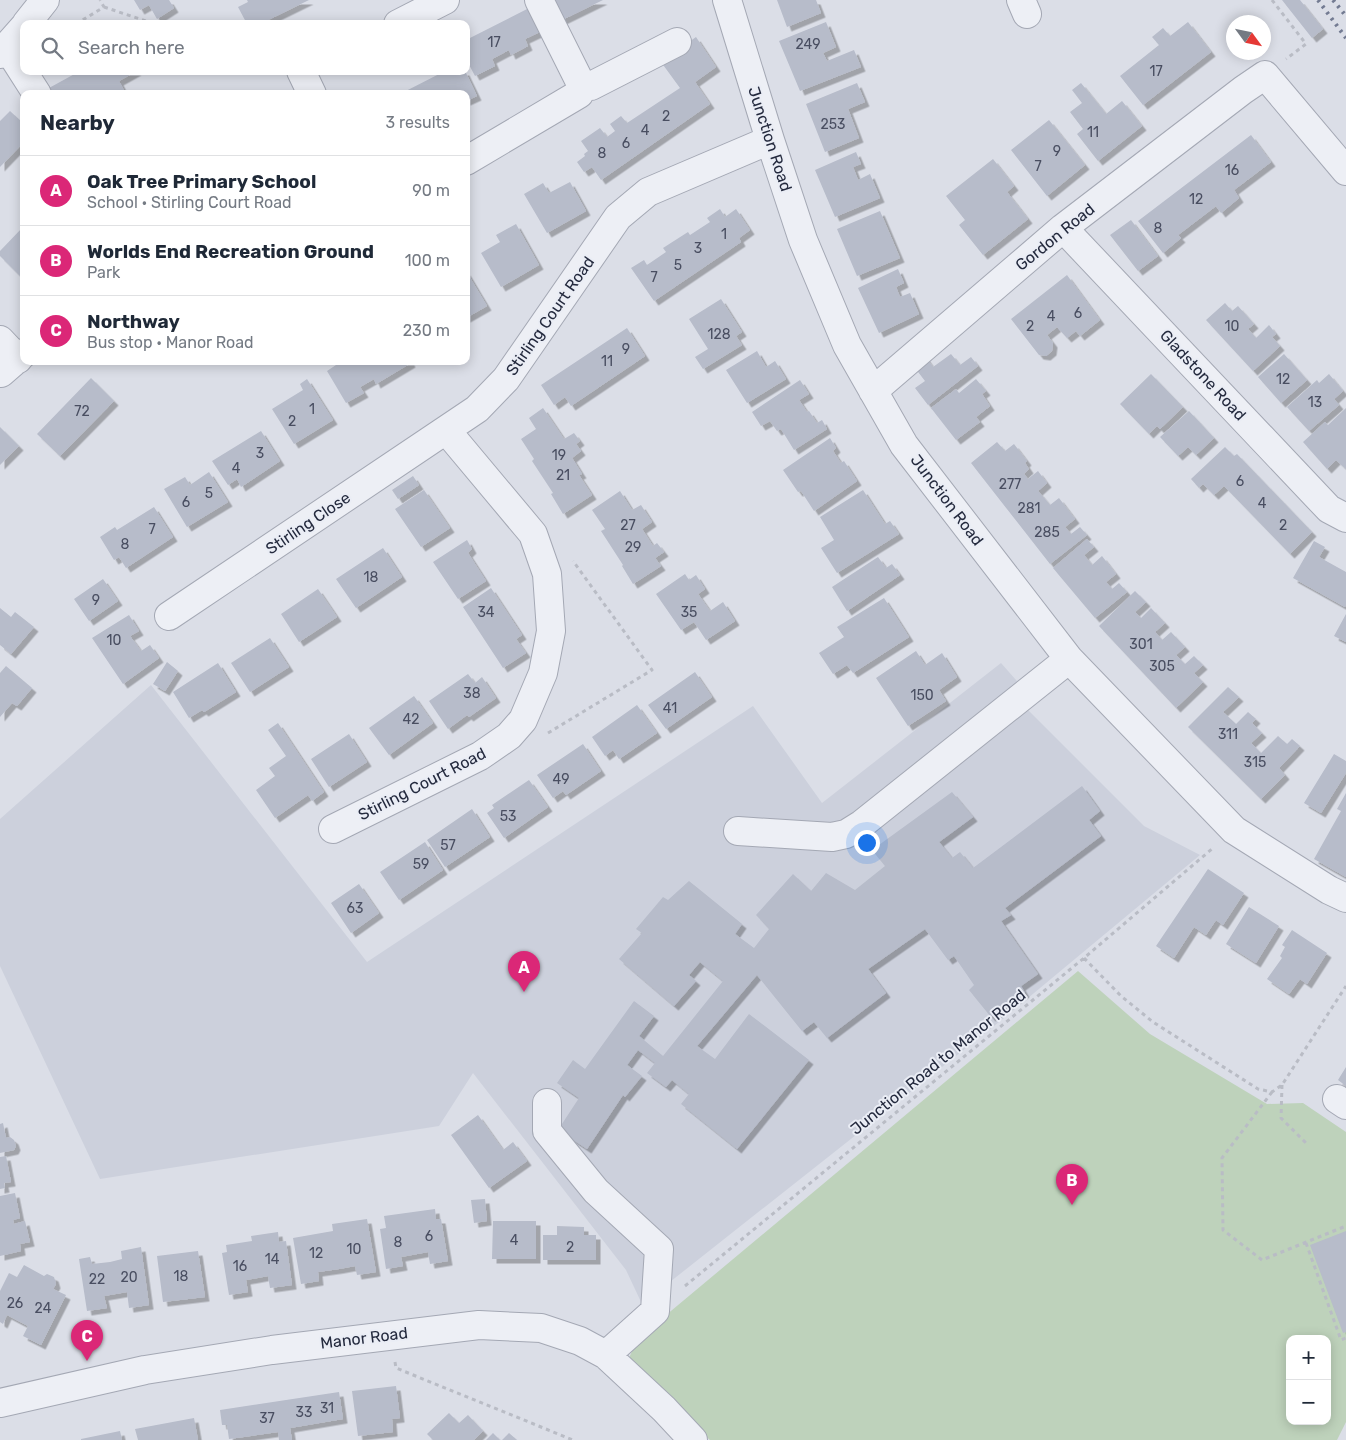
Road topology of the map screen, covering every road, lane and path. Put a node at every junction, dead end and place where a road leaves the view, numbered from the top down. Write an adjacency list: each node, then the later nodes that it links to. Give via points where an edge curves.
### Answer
1 (45, 0): 8 (street)
2 (100, 0): 7 (path)
3 (539, 0): 17 (street)
4 (727, 0): 19 (street, Junction Road)
5 (1272, 0): 16 (path, via 1306,44)
6 (438, 1): 11 (street)
7 (104, 7): 9 (path); 10 (path)
8 (29, 20)
9 (83, 20)
10 (143, 20)
11 (405, 20)
12 (677, 42): 17 (street, via 591,86)
13 (10, 43): 14 (street)
14 (20, 62)
15 (27, 75): 18 (street)
16 (1265, 75): 21 (street); 22 (street, Gordon Road)
17 (581, 84): 20 (street, via 579,94)
18 (35, 90)
19 (770, 140): 23 (street, Junction Road, via 803,240 847,345); 24 (street, Stirling Court Road, via 648,192 618,217 506,379 477,409)
20 (470, 159)
21 (1346, 170)
22 (1063, 228): 23 (street, Gordon Road); 25 (street, Gladstone Road, via 1329,509)
23 (873, 391): 28 (street, Junction Road, via 904,445)
24 (446, 430): 27 (street, Stirling Close); 29 (street, Stirling Court Road, via 533,534 547,574 551,631 543,673 522,720)
25 (1346, 518)
26 (572, 559): 29 (path, via 652,670 525,747)
27 (169, 616)
28 (1060, 667): 31 (street, Junction Road); 32 (street, via 846,834 832,837)
29 (509, 736): 30 (street, Stirling Court Road, via 480,756)
30 (333, 829)
31 (1234, 830): 33 (street, Junction Road); 34 (path, Junction Road to Manor Road)
32 (738, 831)
33 (1338, 894)
34 (1084, 958): 37 (path, via 1121,996 1153,1022 1258,1089); 42 (path, Junction Road to Manor Road)
35 (1346, 986): 36 (path)
36 (1282, 1085): 37 (path); 39 (path, via 1281,1118)
37 (1272, 1092): 41 (path, via 1222,1158 1223,1230 1262,1260)
38 (547, 1103): 42 (street, via 547,1131 596,1190 660,1249)
39 (1306, 1143)
40 (1346, 1226): 41 (path)
41 (1306, 1242): 44 (path, via 1341,1340)
42 (655, 1311): 45 (street)
43 (391, 1334): 45 (street, Manor Road, via 479,1324 541,1328 580,1341); 46 (street, Manor Road, via 145,1370); 47 (path, via 396,1368)
44 (1346, 1338)
45 (606, 1355): 48 (street, Manor Road)
46 (0, 1403)
47 (573, 1440)
48 (693, 1440)

